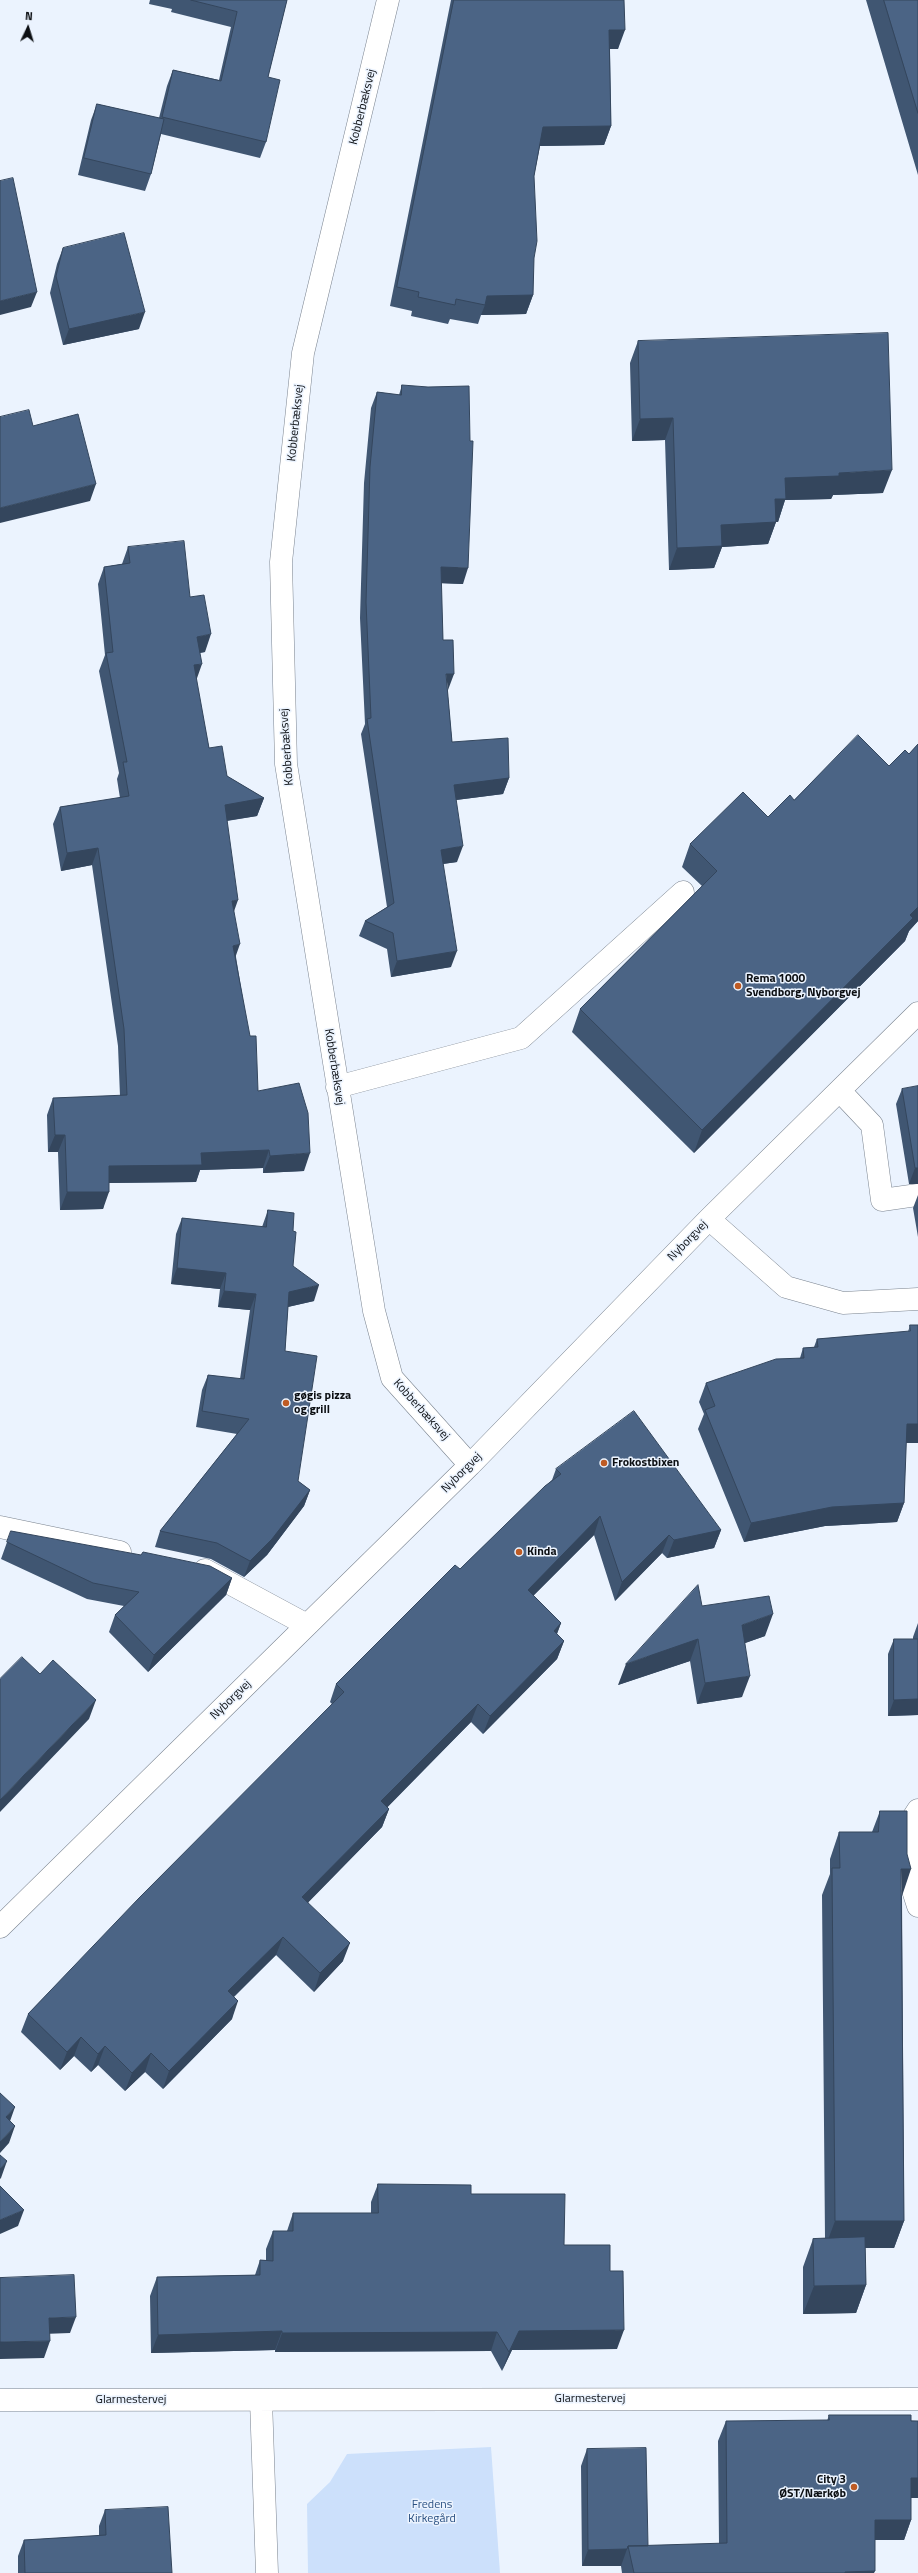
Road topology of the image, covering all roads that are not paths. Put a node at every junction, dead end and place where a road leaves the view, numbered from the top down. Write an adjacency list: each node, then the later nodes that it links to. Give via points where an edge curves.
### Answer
1 (388, 0): 4 (street, Kobberbæksvej, via 303,353 282,562 286,764)
2 (683, 892): 4 (street, via 521,1038)
3 (918, 1013): 5 (street, Nyborgvej)
4 (337, 1087): 9 (street, Kobberbæksvej, via 374,1311 392,1378)
5 (840, 1091): 6 (street, via 872,1125 882,1200); 7 (street, Nyborgvej)
6 (918, 1195)
7 (709, 1219): 8 (street, via 786,1287 843,1303); 9 (street, Nyborgvej)
8 (918, 1300)
9 (470, 1465): 13 (street, Nyborgvej)
10 (0, 1527): 11 (street)
11 (139, 1556)
12 (185, 1566): 13 (street, via 208,1570)
13 (307, 1626): 16 (street, Nyborgvej)
14 (918, 1810): 15 (street, via 909,1824 910,1881)
15 (918, 1906)
16 (0, 1927)
17 (918, 2399): 19 (street, Glarmestervej)
18 (0, 2400): 19 (street, Glarmestervej)
19 (261, 2400): 20 (street)
20 (267, 2573)

